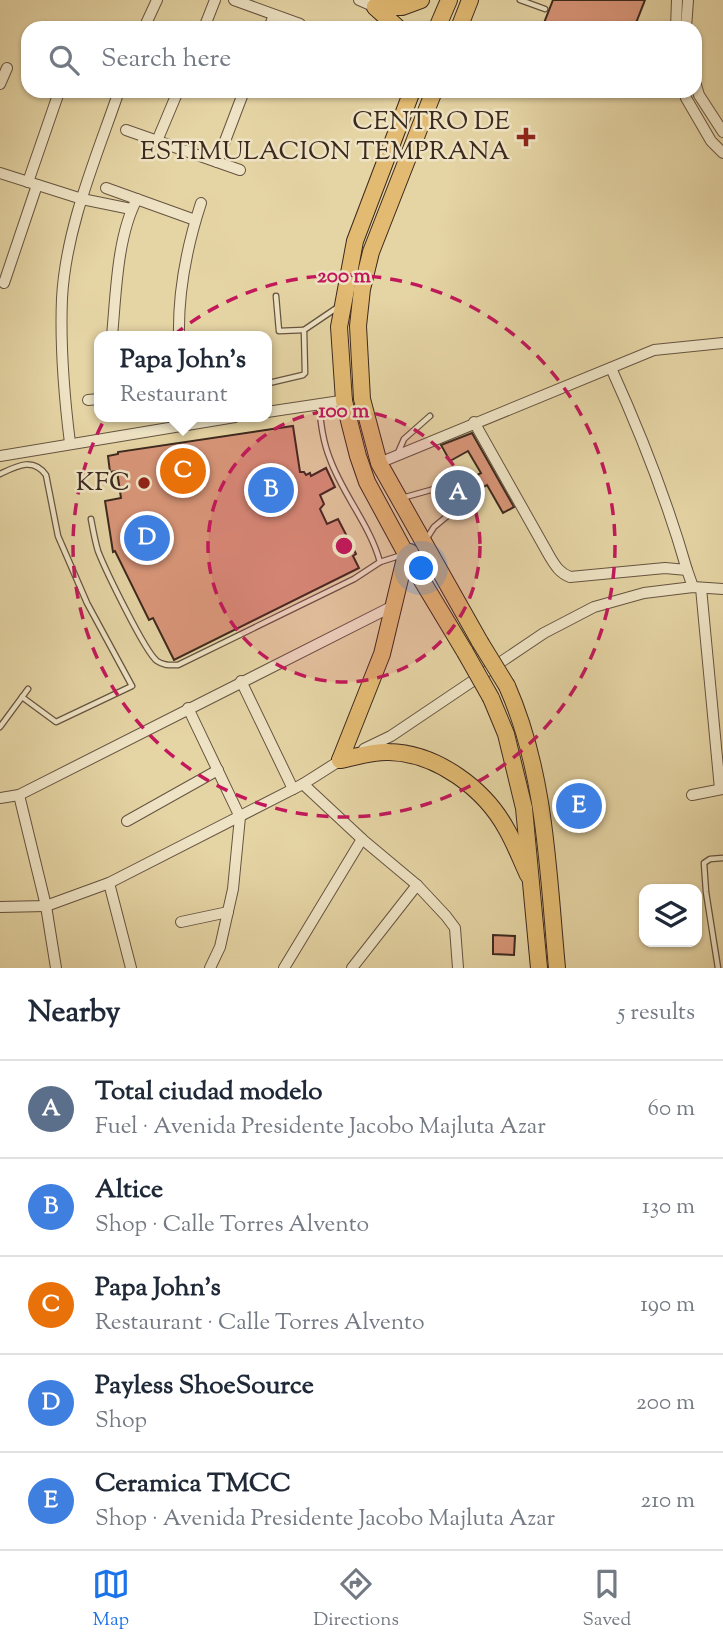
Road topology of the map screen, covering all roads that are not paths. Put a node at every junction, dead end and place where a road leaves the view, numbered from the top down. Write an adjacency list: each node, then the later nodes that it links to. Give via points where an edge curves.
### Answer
1 (158, 0): 14 (street)
2 (215, 0): 15 (street)
3 (234, 0): 13 (street)
4 (359, 0): 11 (street)
5 (421, 0): 11 (main road, via 401,7)
6 (449, 0): 19 (main road)
7 (470, 0): 20 (main road)
8 (520, 0): 12 (lane)
9 (677, 0): 21 (street)
10 (688, 0): 22 (street)
11 (375, 7): 18 (main road)
12 (545, 9)
13 (274, 15): 16 (street); 17 (street)
14 (148, 21)
15 (207, 21)
16 (272, 21)
17 (291, 21)
18 (390, 21)
19 (440, 21)
20 (462, 21)
21 (676, 21)
22 (686, 21)
23 (7, 68): 24 (street)
24 (0, 85)
25 (57, 98): 42 (street)
26 (117, 98): 44 (street)
27 (175, 98): 36 (street)
28 (241, 98): 39 (street)
29 (398, 98): 37 (main road)
30 (409, 98): 37 (main road)
31 (431, 98): 58 (main road, via 370,252 358,327)
32 (686, 98): 38 (street)
33 (701, 98): 35 (street)
34 (126, 130): 36 (street)
35 (723, 132)
36 (157, 141): 39 (street)
37 (389, 146): 51 (main road, via 355,241)
38 (723, 153)
39 (217, 162): 40 (street)
40 (240, 170)
41 (0, 173): 42 (street)
42 (33, 183): 44 (street); 49 (street)
43 (106, 188): 45 (street)
44 (82, 199): 47 (street); 65 (street, via 62,296)
45 (137, 199): 47 (street); 48 (street)
46 (201, 203): 48 (street)
47 (131, 209): 53 (street)
48 (195, 220): 54 (street, via 183,273)
49 (4, 283)
50 (276, 296): 52 (lane, via 279,331)
51 (342, 304): 52 (lane); 59 (main road)
52 (304, 330): 57 (lane, via 305,373)
53 (113, 331)
54 (179, 331)
55 (723, 343): 56 (street, via 654,350)
56 (611, 368): 64 (street); 77 (street, via 653,463)
57 (272, 382)
58 (362, 399): 59 (street); 68 (main road)
59 (344, 401): 60 (street); 75 (main road, via 367,482)
60 (319, 405): 61 (street); 76 (lane, via 330,461)
61 (272, 411)
62 (430, 416): 67 (lane, via 404,439)
63 (203, 422): 65 (street)
64 (474, 422): 67 (street); 77 (street, via 564,574)
65 (70, 443): 66 (street)
66 (0, 456)
67 (397, 456): 68 (street)
68 (379, 463): 71 (main road)
69 (0, 474): 83 (lane, via 28,464 46,475 58,536 87,603 132,686 56,722)
70 (451, 489): 71 (lane, via 445,486)
71 (398, 499): 74 (main road)
72 (459, 500): 74 (lane, via 458,507 434,527)
73 (90, 520): 76 (lane, via 98,551 146,648 166,665 178,665)
74 (424, 544): 75 (main road); 112 (main road, bridge, via 507,686 535,769)
75 (406, 554): 76 (lane); 80 (main road); 100 (main road, bridge, via 491,698 506,734 524,808)
76 (380, 562)
77 (687, 570): 78 (street)
78 (697, 588): 79 (street); 86 (street, via 644,593 594,607 544,633 391,736); 90 (street)
79 (723, 589)
80 (395, 604): 81 (street); 86 (main road, via 374,678)
81 (241, 681): 84 (street); 89 (street)
82 (28, 689): 83 (lane)
83 (22, 697): 85 (lane)
84 (188, 708): 87 (street); 91 (street)
85 (0, 727)
86 (340, 760): 88 (street); 100 (main road, via 386,751 411,754 440,766 472,787 495,812)
87 (218, 770): 94 (street); 95 (street)
88 (303, 784): 89 (street); 96 (street)
89 (293, 789): 94 (street)
90 (722, 789): 92 (street)
91 (19, 795): 93 (street); 101 (street)
92 (692, 795)
93 (0, 798)
94 (240, 817): 98 (street); 103 (street)
95 (127, 821)
96 (362, 839): 99 (street); 108 (street)
97 (723, 858): 113 (lane, via 704,863)
98 (109, 883): 101 (street); 106 (street)
99 (417, 885): 109 (street); 110 (street, via 455,928)
100 (533, 886): 111 (main road)
101 (46, 906): 102 (street); 105 (street)
102 (0, 907)
103 (228, 912): 104 (street); 107 (street)
104 (181, 922)
105 (56, 968)
106 (131, 968)
107 (210, 968)
108 (284, 968)
109 (352, 968)
110 (458, 968)
111 (539, 968)
112 (556, 968)
113 (718, 968)

